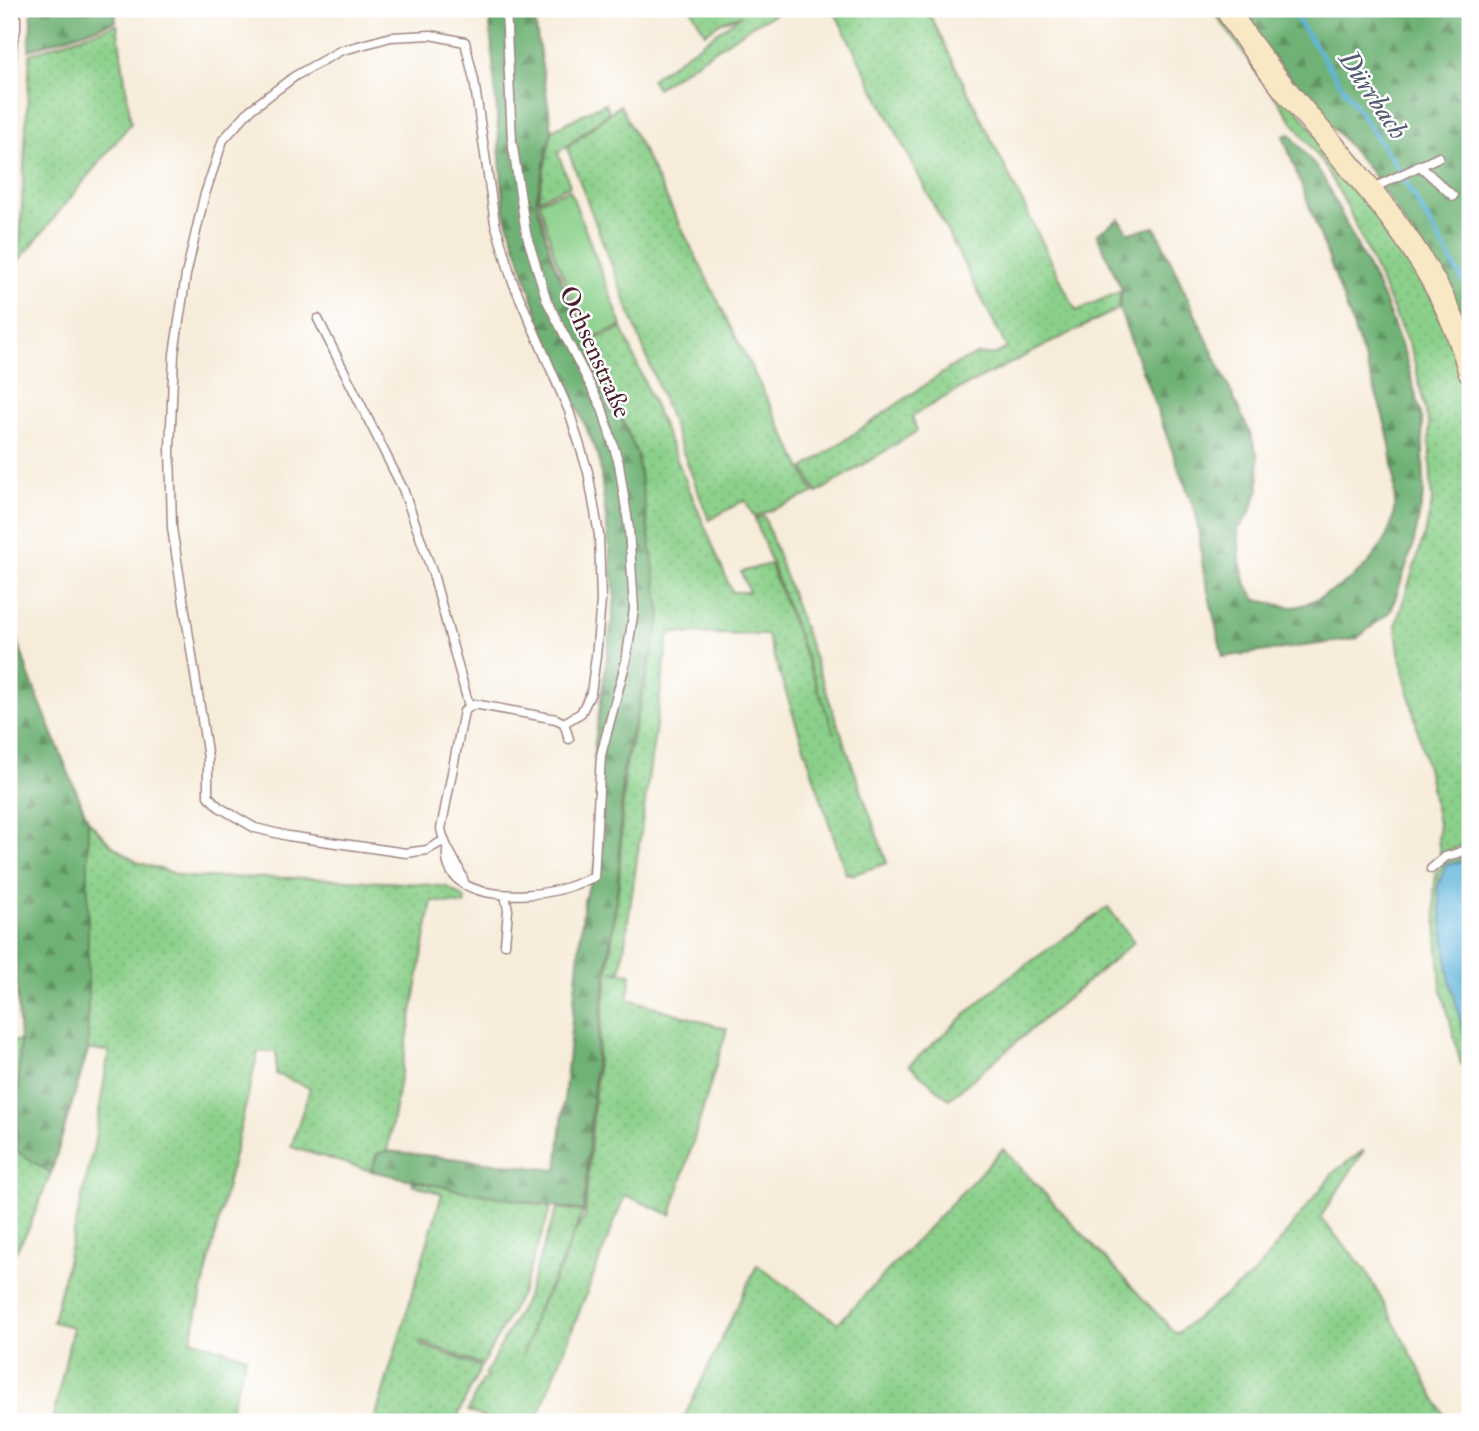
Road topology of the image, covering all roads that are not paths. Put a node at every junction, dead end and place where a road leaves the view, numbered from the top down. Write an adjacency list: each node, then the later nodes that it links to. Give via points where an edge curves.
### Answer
1 (16, 9): 4 (lane)
2 (506, 9): 17 (lane, Ochsenstraße, via 512,141 526,233 547,301 602,408 619,464 634,609 626,661 601,755 594,877 556,890)
3 (1227, 9): 7 (street, via 1254,49)
4 (9, 54)
5 (1439, 157): 6 (lane)
6 (1419, 165): 7 (lane); 8 (lane)
7 (1370, 190): 10 (street, via 1416,250 1440,292)
8 (1453, 196)
9 (318, 319): 11 (lane, via 403,489 433,574)
10 (1470, 372)
11 (468, 706): 12 (lane, via 487,705); 14 (lane, via 441,829)
12 (564, 723): 13 (lane); 14 (lane, via 581,713 597,656 599,535 588,472 569,411 512,280 495,223 465,42 431,35 391,37 340,51 295,76 250,110 223,140 189,262 174,354 172,528 208,758 208,796 255,828 288,836 406,853 427,850)
13 (569, 739)
14 (443, 841): 17 (lane, via 451,870 465,885)
15 (1470, 849): 16 (lane, via 1445,857)
16 (1431, 869)
17 (505, 895): 18 (lane)
18 (505, 944)

